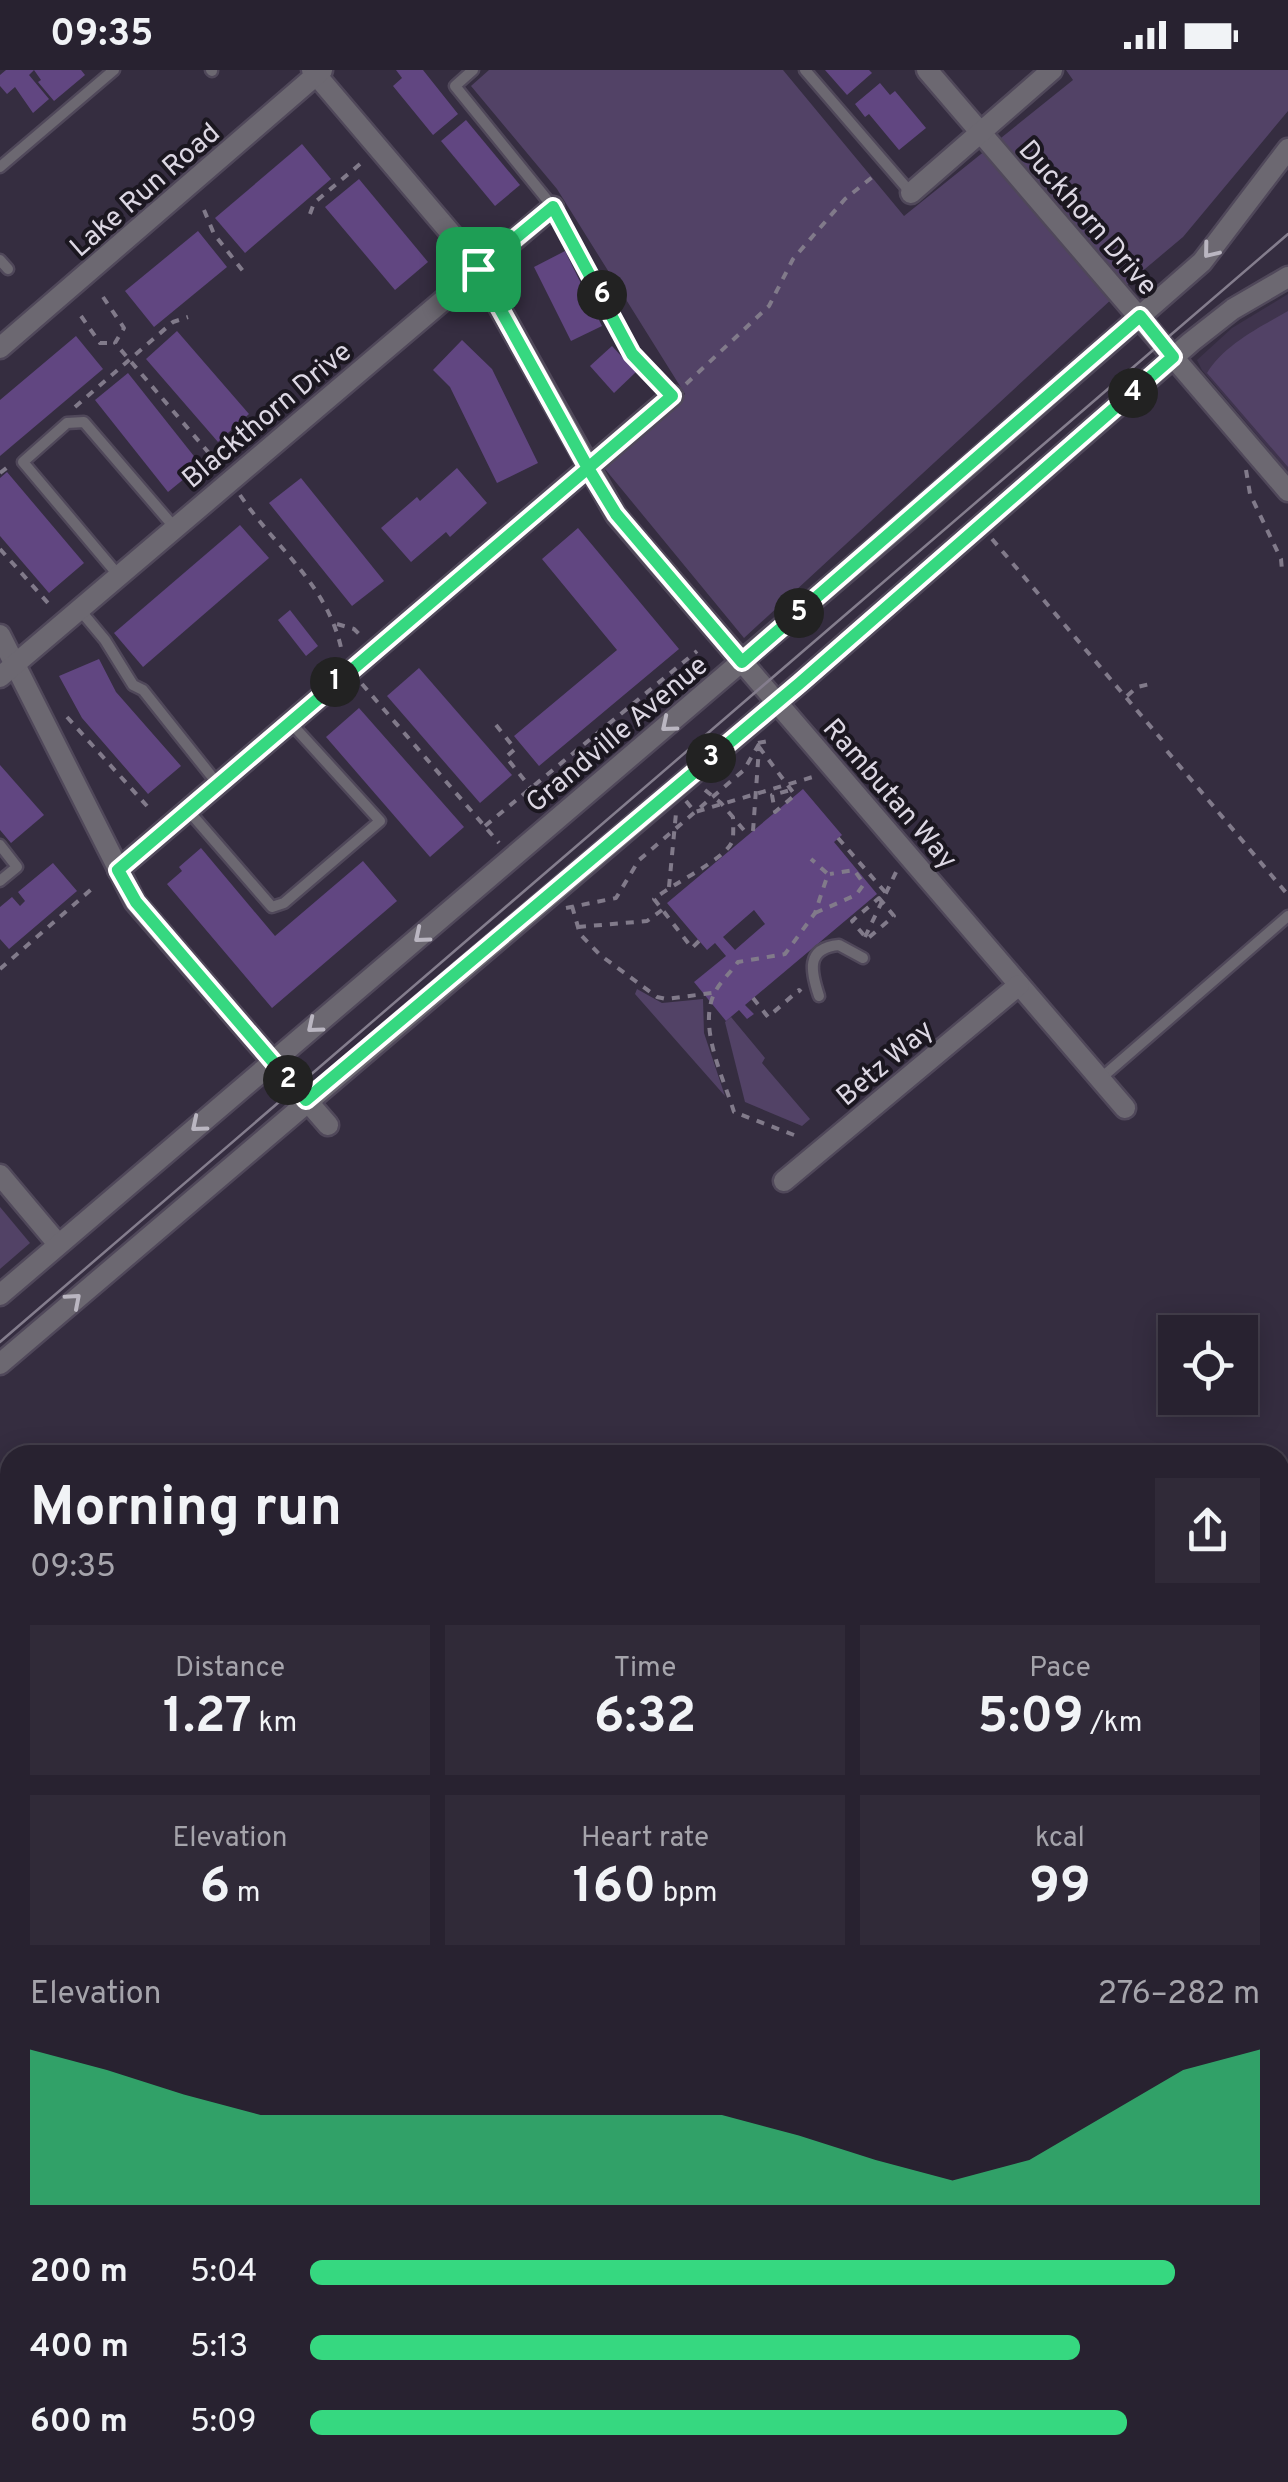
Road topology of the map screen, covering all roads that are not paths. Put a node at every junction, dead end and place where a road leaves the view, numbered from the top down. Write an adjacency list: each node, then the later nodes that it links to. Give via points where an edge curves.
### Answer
1 (114, 70): 9 (lane)
2 (473, 70): 11 (lane, via 456,86)
3 (805, 70): 10 (lane)
4 (927, 70): 7 (street, Duckhorn Drive)
5 (1052, 70): 7 (street)
6 (317, 72): 12 (street, Rambutan Way); 15 (street, Lake Run Road)
7 (981, 133): 10 (street); 14 (street, Duckhorn Drive)
8 (1288, 150): 14 (street, Grandville Avenue, one-way to 14, via 1202,262)
9 (0, 167)
10 (910, 194)
11 (553, 207): 12 (street, Blackthorn Drive); 17 (lane, via 632,354)
12 (478, 269): 18 (street, Rambutan Way); 20 (street, Blackthorn Drive)
13 (1288, 277): 16 (street)
14 (1140, 316): 16 (street, Duckhorn Drive); 24 (street, Grandville Avenue)
15 (0, 348)
16 (1173, 357): 19 (street, Duckhorn Drive); 26 (street)
17 (672, 396): 18 (street)
18 (588, 468): 24 (street, Rambutan Way, via 616,514); 27 (street)
19 (1288, 490)
20 (175, 528): 21 (street, Blackthorn Drive); 21 (lane, via 84,422 67,423 23,462)
21 (119, 576): 22 (street, Blackthorn Drive)
22 (79, 609): 25 (street, Blackthorn Drive); 28 (lane)
23 (0, 635): 25 (street)
24 (742, 662): 26 (street, Rambutan Way); 37 (street, Grandville Avenue, one-way to 37)
25 (8, 671): 31 (street)
26 (777, 702): 35 (street, Rambutan Way); 39 (street)
27 (289, 722): 28 (street); 29 (lane, via 380,821 272,907)
28 (217, 783): 29 (street)
29 (187, 809): 31 (street)
30 (0, 846): 32 (lane, via 18,866)
31 (118, 870): 37 (street, via 136,902)
32 (0, 881)
33 (1288, 916): 38 (lane)
34 (863, 958): 36 (lane, via 838,945 822,948 811,973)
35 (1019, 985): 38 (street, Rambutan Way); 43 (street, Betz Way)
36 (815, 1000)
37 (273, 1062): 39 (street); 44 (street, Grandville Avenue, one-way to 44)
38 (1100, 1080): 40 (street, Rambutan Way)
39 (306, 1100): 41 (street); 46 (street, one-way to 39)
40 (1124, 1108)
41 (328, 1125)
42 (0, 1175): 44 (street)
43 (784, 1181)
44 (58, 1244): 45 (street, Grandville Avenue)
45 (0, 1296)
46 (0, 1364)

